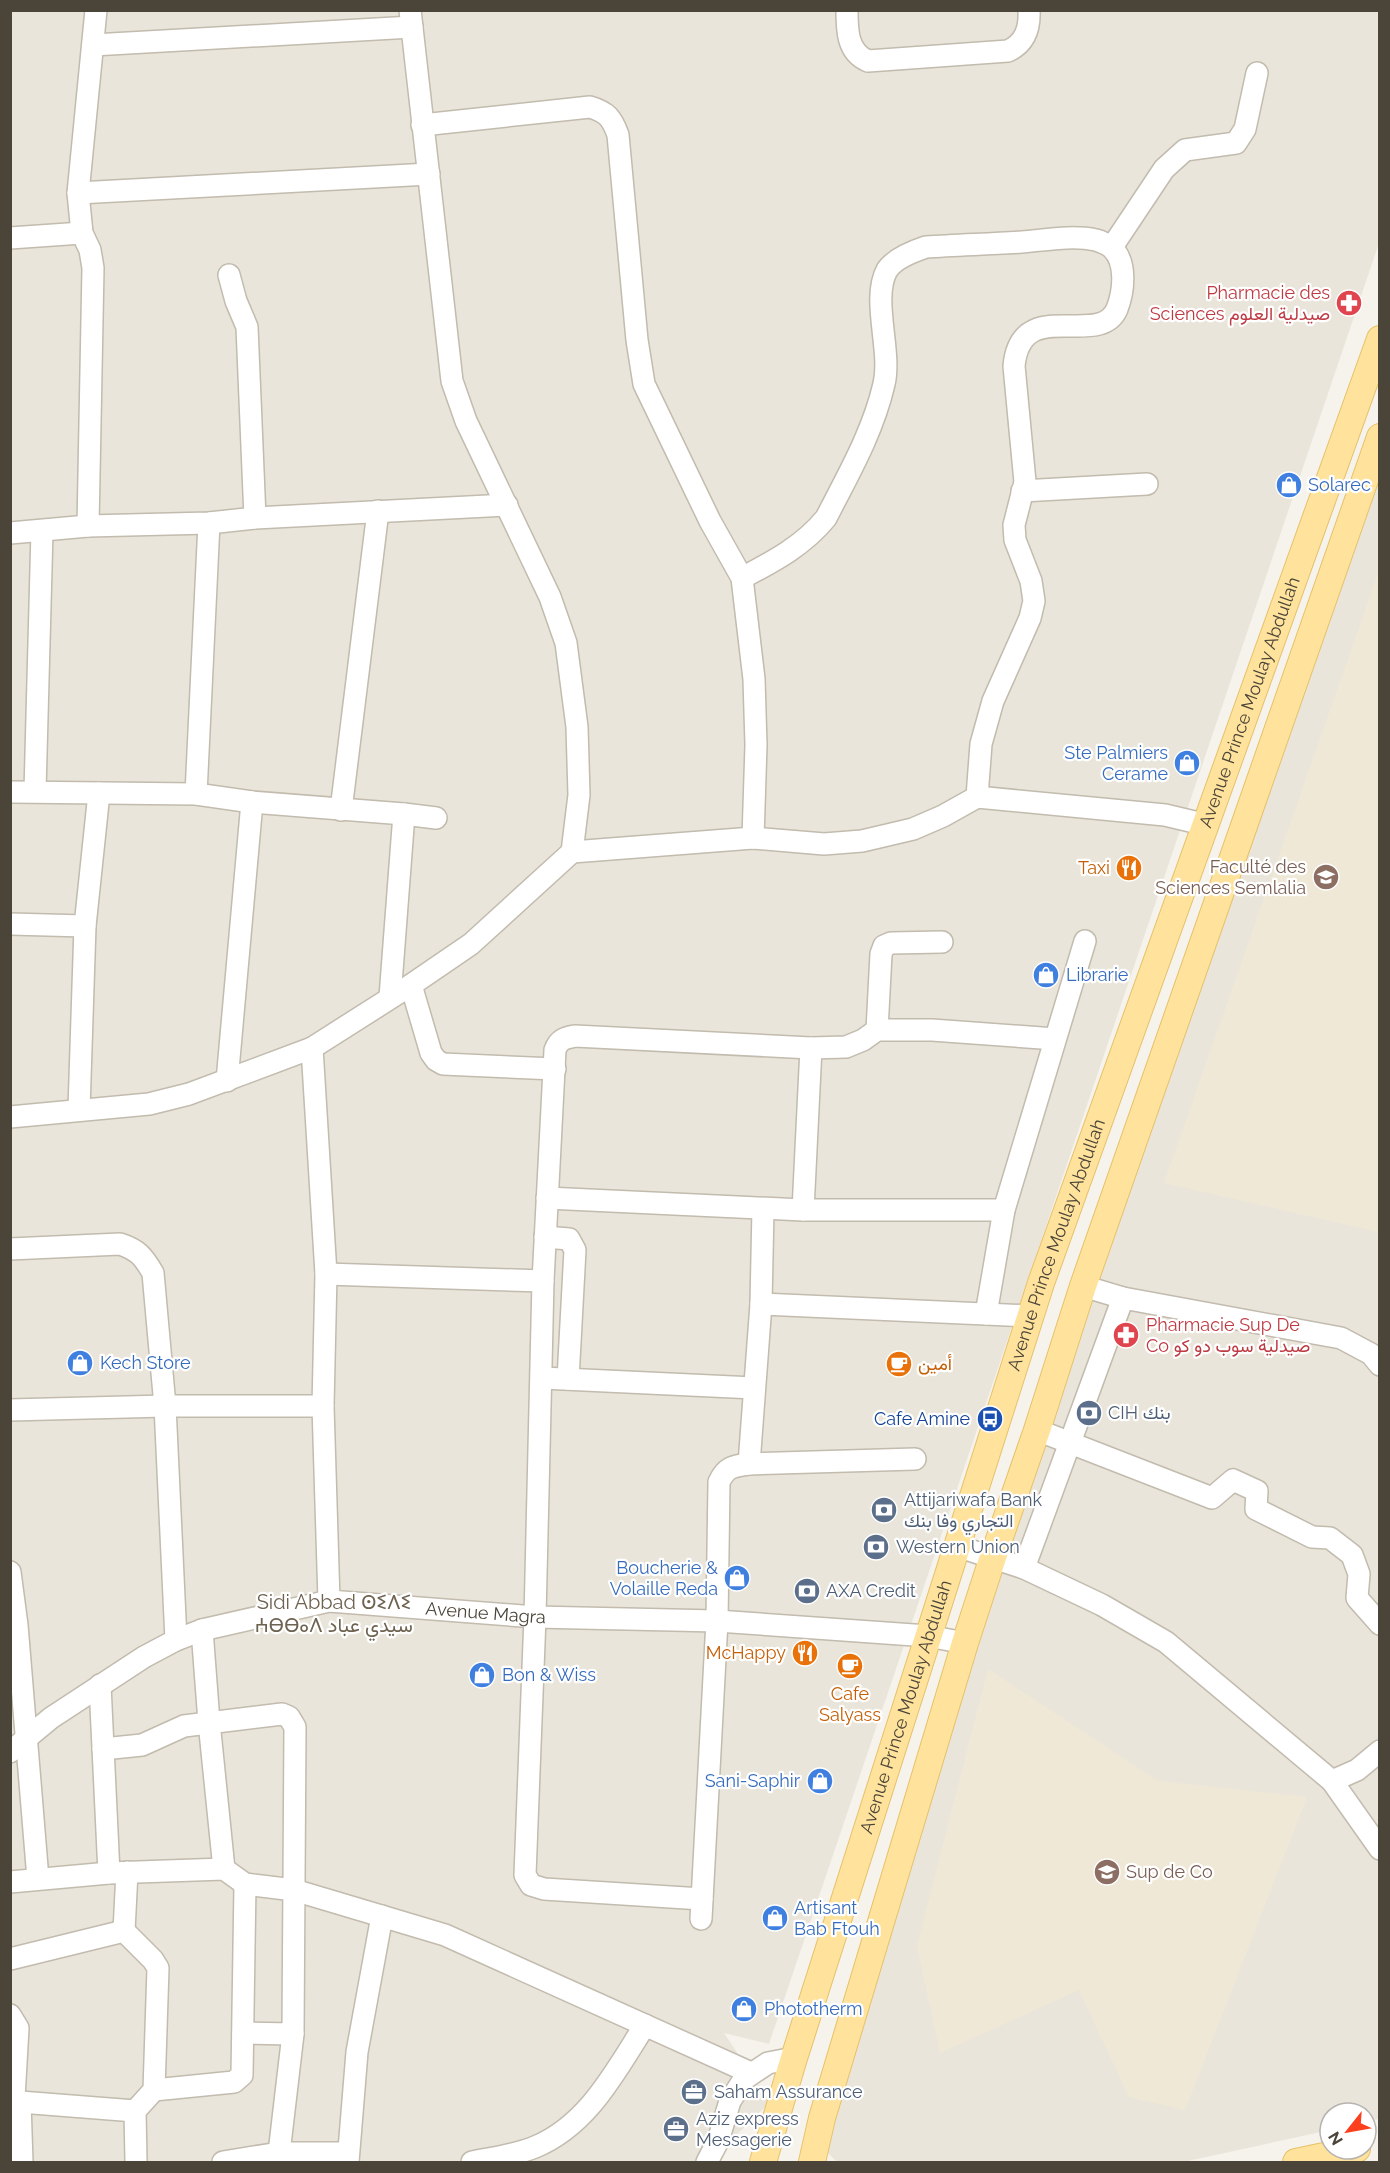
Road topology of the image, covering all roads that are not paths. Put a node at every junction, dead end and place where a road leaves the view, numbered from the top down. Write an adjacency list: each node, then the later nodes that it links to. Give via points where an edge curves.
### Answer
1 (96, 10): 5 (street)
2 (847, 10): 3 (street, via 850,42 856,53 868,60 1008,51 1023,40)
3 (1029, 10)
4 (411, 19): 5 (street); 7 (street)
5 (93, 45): 9 (street)
6 (1257, 73): 12 (street, via 1245,129 1236,143 1185,150 1164,169)
7 (422, 125): 8 (street); 25 (street, via 590,107 612,118 618,135 644,384)
8 (429, 174): 9 (street); 18 (street, via 452,381 466,421)
9 (78, 193): 10 (street)
10 (82, 233): 11 (street); 22 (street, via 93,268)
11 (10, 238)
12 (1112, 247): 17 (street, via 1120,259 1124,281 1111,318 1086,326 1042,328 1021,340 1016,351 1014,366 1025,482); 25 (street, via 1097,240 1064,239 926,247 888,270 881,294 885,383 869,432 816,531 785,555)
13 (229, 276): 20 (street, via 247,327)
14 (1380, 339): 35 (main road, Avenue Prince Moulay Abdullah)
15 (1380, 437): 60 (main road, Avenue Prince Moulay Abdullah)
16 (1147, 484): 17 (street)
17 (1022, 491): 30 (street, via 1014,525 1015,540 1031,581 1034,601 993,701 981,744)
18 (507, 505): 19 (street); 37 (street, via 550,597 566,643 577,727 579,795)
19 (378, 511): 20 (street); 32 (street)
20 (255, 518): 21 (street)
21 (209, 523): 22 (street); 29 (street)
22 (88, 526): 23 (street)
23 (42, 531): 24 (street); 26 (street)
24 (10, 532)
25 (742, 578): 36 (street, via 754,679)
26 (35, 791): 27 (street); 28 (street)
27 (10, 792)
28 (99, 792): 29 (street); 39 (street)
29 (196, 794): 31 (street)
30 (977, 797): 35 (street, via 1165,815); 36 (street, via 913,829 862,841 824,844)
31 (252, 802): 32 (street); 49 (street)
32 (341, 810): 33 (street)
33 (404, 814): 34 (street); 43 (street)
34 (436, 819)
35 (1207, 825): 64 (main road, Avenue Prince Moulay Abdullah)
36 (753, 838): 37 (street)
37 (572, 852): 42 (street, via 471,944)
38 (10, 924): 39 (street)
39 (85, 926): 50 (street)
40 (1085, 940): 45 (street)
41 (942, 942): 44 (street, via 884,946)
42 (411, 985): 43 (street); 48 (street, via 436,1060 443,1064)
43 (390, 997): 46 (street)
44 (877, 1030): 45 (street); 47 (street, via 846,1047)
45 (1055, 1039): 55 (street)
46 (312, 1048): 49 (street); 58 (street)
47 (811, 1048): 48 (street, via 576,1036 557,1044); 54 (street)
48 (555, 1069): 52 (street)
49 (227, 1081): 50 (street, via 148,1104)
50 (79, 1109): 51 (street)
51 (10, 1117)
52 (547, 1198): 53 (street); 56 (street)
53 (763, 1209): 54 (street); 62 (street)
54 (803, 1210): 55 (street)
55 (1004, 1210): 63 (street)
56 (546, 1237): 59 (street); 67 (street, via 569,1239 575,1250)
57 (10, 1249): 69 (street, via 120,1244 136,1249 153,1273)
58 (326, 1274): 59 (street); 70 (street)
59 (543, 1281): 66 (street)
60 (1083, 1286): 61 (street); 72 (main road, Avenue Prince Moulay Abdullah)
61 (1124, 1298): 65 (street, via 1341,1338 1371,1354); 73 (street)
62 (761, 1304): 63 (street); 68 (street)
63 (986, 1314): 64 (street)
64 (1030, 1316): 76 (main road, Avenue Prince Moulay Abdullah)
65 (1380, 1365)
66 (542, 1378): 67 (street); 81 (street)
67 (568, 1379): 68 (street)
68 (754, 1388): 75 (street)
69 (165, 1406): 70 (street); 71 (street); 87 (street)
70 (323, 1406): 80 (street)
71 (10, 1410)
72 (1037, 1430): 73 (street); 77 (main road, Avenue Prince Moulay Abdullah)
73 (1068, 1443): 78 (street); 83 (street, via 1212,1498 1233,1480 1257,1491 1256,1509 1311,1537 1330,1538 1352,1555 1359,1574 1357,1598)
74 (915, 1459): 75 (street)
75 (749, 1464): 82 (street, via 731,1466 719,1482)
76 (957, 1546): 77 (street); 86 (main road, Avenue Prince Moulay Abdullah)
77 (993, 1557): 78 (street); 88 (main road, Avenue Prince Moulay Abdullah)
78 (1024, 1568): 94 (street, via 1102,1605 1166,1642)
79 (10, 1572): 84 (street)
80 (329, 1602): 81 (street, Avenue Magra); 85 (street, Avenue Magra)
81 (535, 1617): 82 (street, Avenue Magra); 82 (street, via 524,1869 527,1881 544,1890 701,1909)
82 (717, 1621): 86 (street, Avenue Magra)
83 (1380, 1624)
84 (14, 1625): 91 (street)
85 (202, 1630): 87 (street, Avenue Magra); 90 (street)
86 (928, 1636): 88 (street, Avenue Magra); 109 (main road, Avenue Prince Moulay Abdullah)
87 (176, 1640): 89 (street, Avenue Magra)
88 (965, 1642): 114 (main road, Avenue Prince Moulay Abdullah)
89 (100, 1685): 91 (street, Avenue Magra); 92 (street)
90 (209, 1722): 92 (street, via 184,1726 142,1745); 96 (street); 101 (street, via 282,1714 295,1727)
91 (18, 1745): 98 (street)
92 (103, 1749): 97 (street)
93 (1380, 1751): 94 (street, via 1357,1770)
94 (1332, 1781): 95 (street)
95 (1380, 1849)
96 (224, 1869): 97 (street); 100 (street)
97 (118, 1873): 98 (street); 103 (street)
98 (38, 1879): 99 (street)
99 (10, 1882)
100 (245, 1884): 101 (street); 107 (street)
101 (294, 1890): 102 (street); 108 (street)
102 (382, 1916): 106 (street, via 445,1935); 116 (street, via 357,2052)
103 (124, 1931): 104 (street); 111 (street, via 158,1968)
104 (10, 1959)
105 (10, 2015): 112 (street, via 18,2028)
106 (645, 2025): 110 (street); 121 (street, via 597,2100 570,2127 534,2148)
107 (243, 2033): 108 (street); 111 (street, via 242,2075 234,2082)
108 (293, 2034): 115 (street)
109 (794, 2058): 110 (street, via 768,2063); 123 (main road, Avenue Prince Moulay Abdullah)
110 (751, 2073): 122 (street, via 733,2095)
111 (154, 2090): 113 (street)
112 (15, 2099): 113 (street); 118 (street)
113 (135, 2111): 119 (street)
114 (822, 2118): 124 (main road, Avenue Prince Moulay Abdullah); 125 (main road)
115 (279, 2153): 116 (street); 120 (street)
116 (348, 2158)
117 (1318, 2158): 126 (main road)
118 (22, 2163)
119 (136, 2163)
120 (223, 2163)
121 (472, 2163)
122 (708, 2163)
123 (763, 2163)
124 (812, 2163)
125 (828, 2163)
126 (1296, 2163)

